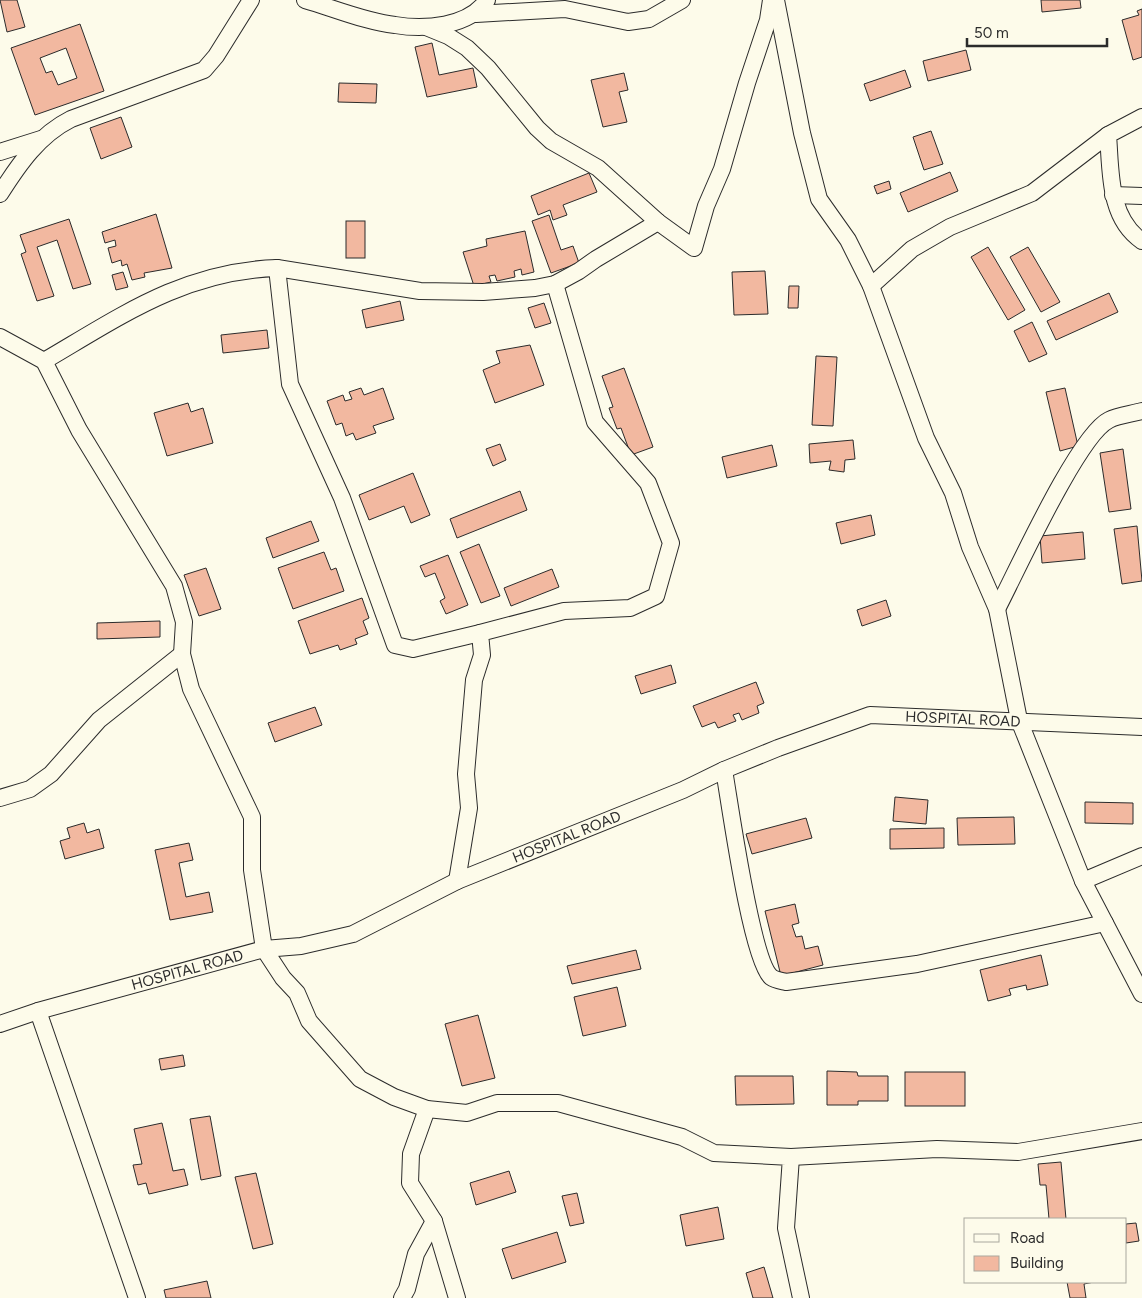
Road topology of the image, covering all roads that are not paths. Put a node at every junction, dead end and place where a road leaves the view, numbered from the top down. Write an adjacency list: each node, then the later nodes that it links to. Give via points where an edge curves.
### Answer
1 (252, 0): 11 (street, via 204,70 71,119 56,126)
2 (305, 0): 8 (street, via 394,26)
3 (487, 0): 7 (street)
4 (682, 0): 7 (street, via 649,19 628,22 565,9)
5 (771, 0): 16 (street, via 768,20 694,248)
6 (776, 0): 20 (street, via 802,133 819,199 848,240)
7 (476, 14): 8 (street, via 463,20)
8 (426, 27): 16 (street, via 467,48 551,141 598,168)
9 (1142, 117): 10 (street)
10 (1108, 135): 14 (street); 20 (street, via 1032,193 950,227 912,249)
11 (42, 139): 12 (street); 13 (street, via 18,165)
12 (0, 152)
13 (0, 194)
14 (1113, 195): 15 (street); 17 (street, via 1120,216)
15 (1142, 196)
16 (658, 222): 19 (street)
17 (1142, 241)
18 (277, 268): 19 (street, via 420,291 483,292); 22 (street, via 254,268 194,281 135,307); 25 (street, via 290,384 342,498 395,646 413,649)
19 (555, 284): 25 (street, via 595,422 648,483 671,543 656,596 630,608 564,611)
20 (871, 286): 24 (street, via 926,438 953,493 970,547)
21 (0, 337): 22 (street)
22 (44, 361): 26 (street, via 79,430 174,586 184,622)
23 (1142, 411): 24 (street, via 1108,420 1087,442 1061,484)
24 (997, 609): 27 (street)
25 (480, 634): 32 (street, via 482,655 474,680 466,774 469,808)
26 (182, 654): 30 (street, via 99,720 51,774 30,789); 35 (street, via 191,689 252,818 252,870)
27 (1019, 720): 28 (street, HOSPITAL ROAD); 29 (street, HOSPITAL ROAD, via 870,715); 33 (street)
28 (1142, 728)
29 (724, 770): 32 (street, HOSPITAL ROAD, via 683,790); 34 (street, via 750,921 761,961 772,977 786,982 917,964)
30 (0, 798)
31 (1142, 856): 33 (street)
32 (457, 881): 35 (street, HOSPITAL ROAD, via 353,934 301,946)
33 (1083, 881): 34 (street)
34 (1105, 923): 36 (street)
35 (264, 949): 37 (street, HOSPITAL ROAD); 39 (street, via 297,993 309,1021 360,1079 394,1097)
36 (1142, 994)
37 (38, 1012): 38 (street, HOSPITAL ROAD); 43 (street)
38 (0, 1024)
39 (427, 1109): 41 (street, via 467,1113 497,1103 558,1102 682,1137 714,1153); 42 (street, via 411,1154 410,1183)
40 (1142, 1131): 41 (street, via 1018,1152 936,1149)
41 (791, 1157): 46 (street, via 786,1228)
42 (434, 1221): 44 (street, via 416,1254); 45 (street)
43 (137, 1298)
44 (402, 1298)
45 (457, 1298)
46 (801, 1298)

